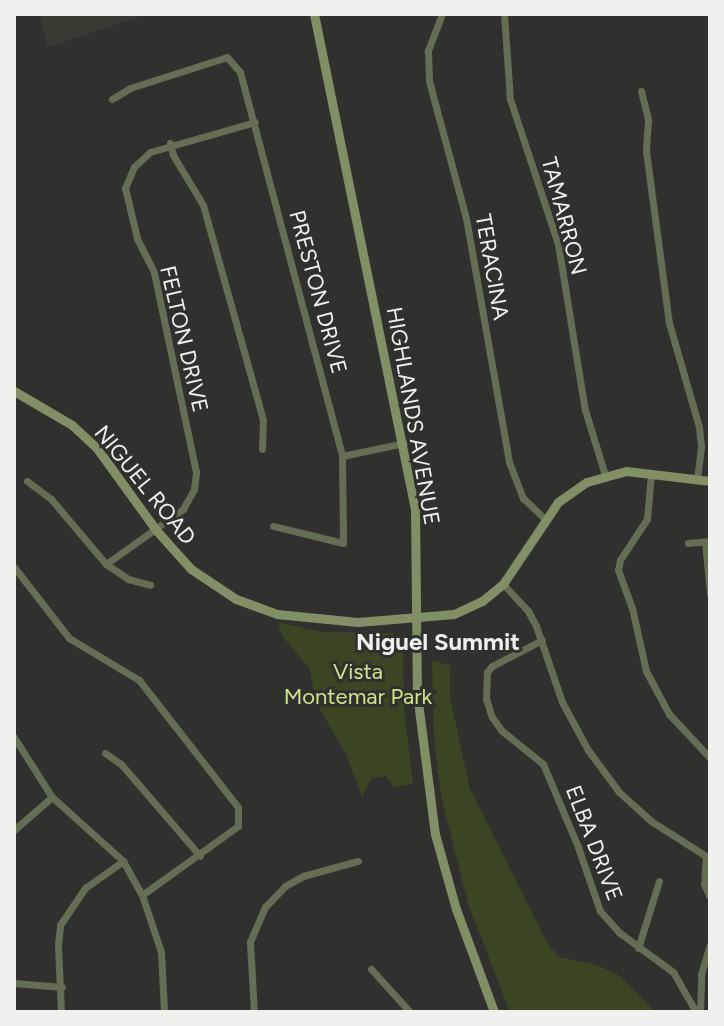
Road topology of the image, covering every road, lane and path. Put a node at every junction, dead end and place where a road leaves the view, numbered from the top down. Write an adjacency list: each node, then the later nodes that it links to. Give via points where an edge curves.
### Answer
1 (314, 14): 9 (main road, HIGHLANDS AVENUE)
2 (442, 14): 17 (street, TERACINA, via 428,51 429,81 466,218 509,462 523,498)
3 (504, 14): 13 (street, TAMARRON, via 510,99 558,244 585,410)
4 (641, 91): 14 (street, via 669,323 699,427)
5 (112, 99): 6 (street, PRESTON DRIVE, via 130,88 227,57 240,72)
6 (255, 122): 7 (street, FELTON DRIVE); 11 (street, PRESTON DRIVE)
7 (170, 143): 10 (street, via 203,205 263,420); 19 (street, FELTON DRIVE, via 134,167 125,188 137,238 154,272 196,472 183,509)
8 (14, 391): 19 (main road, NIGUEL ROAD, via 72,425 96,447)
9 (404, 443): 11 (street); 27 (main road, HIGHLANDS AVENUE, via 415,509)
10 (262, 449)
11 (342, 456): 18 (street, PRESTON DRIVE, via 343,543)
12 (651, 474): 13 (main road, NIGUEL ROAD); 14 (main road, NIGUEL ROAD); 31 (street, via 647,519 618,570 648,677 669,714)
13 (605, 475): 17 (main road, NIGUEL ROAD, via 570,492)
14 (697, 479): 16 (main road, NIGUEL ROAD)
15 (27, 481): 22 (street, via 51,499)
16 (710, 481)
17 (545, 519): 24 (main road, NIGUEL ROAD)
18 (273, 526)
19 (156, 530): 22 (street, FELTON DRIVE); 27 (main road, NIGUEL ROAD, via 212,586 277,614 358,622)
20 (708, 541): 21 (street); 26 (street)
21 (688, 543)
22 (106, 564): 25 (street, via 128,579)
23 (14, 567): 34 (street, via 69,638 139,680 238,807 238,826)
24 (503, 584): 27 (main road, NIGUEL ROAD, via 454,614); 28 (street, via 528,611)
25 (150, 585)
26 (710, 594)
27 (416, 618): 49 (main road, HIGHLANDS AVENUE, via 417,694 435,834)
28 (542, 640): 39 (street, via 562,702 597,762 619,792 651,821 706,856 704,884); 41 (street, ELBA DRIVE, via 492,666 486,699 501,730 543,764 600,911)
29 (14, 737): 32 (street)
30 (105, 753): 34 (street, via 121,764)
31 (710, 758)
32 (52, 797): 33 (street); 35 (street)
33 (14, 830)
34 (200, 856): 38 (street)
35 (123, 861): 38 (street); 44 (street, via 85,888 60,925)
36 (358, 861): 47 (street, via 303,876 265,907 250,942)
37 (659, 881): 41 (street)
38 (142, 895): 46 (street, via 161,952)
39 (710, 897)
40 (710, 944): 50 (street)
41 (638, 948): 50 (street, ELBA DRIVE, via 673,972)
42 (371, 969): 48 (street)
43 (14, 983): 44 (street)
44 (62, 987): 45 (street)
45 (61, 1012)
46 (164, 1012)
47 (254, 1012)
48 (410, 1012)
49 (494, 1012)
50 (698, 1012)

